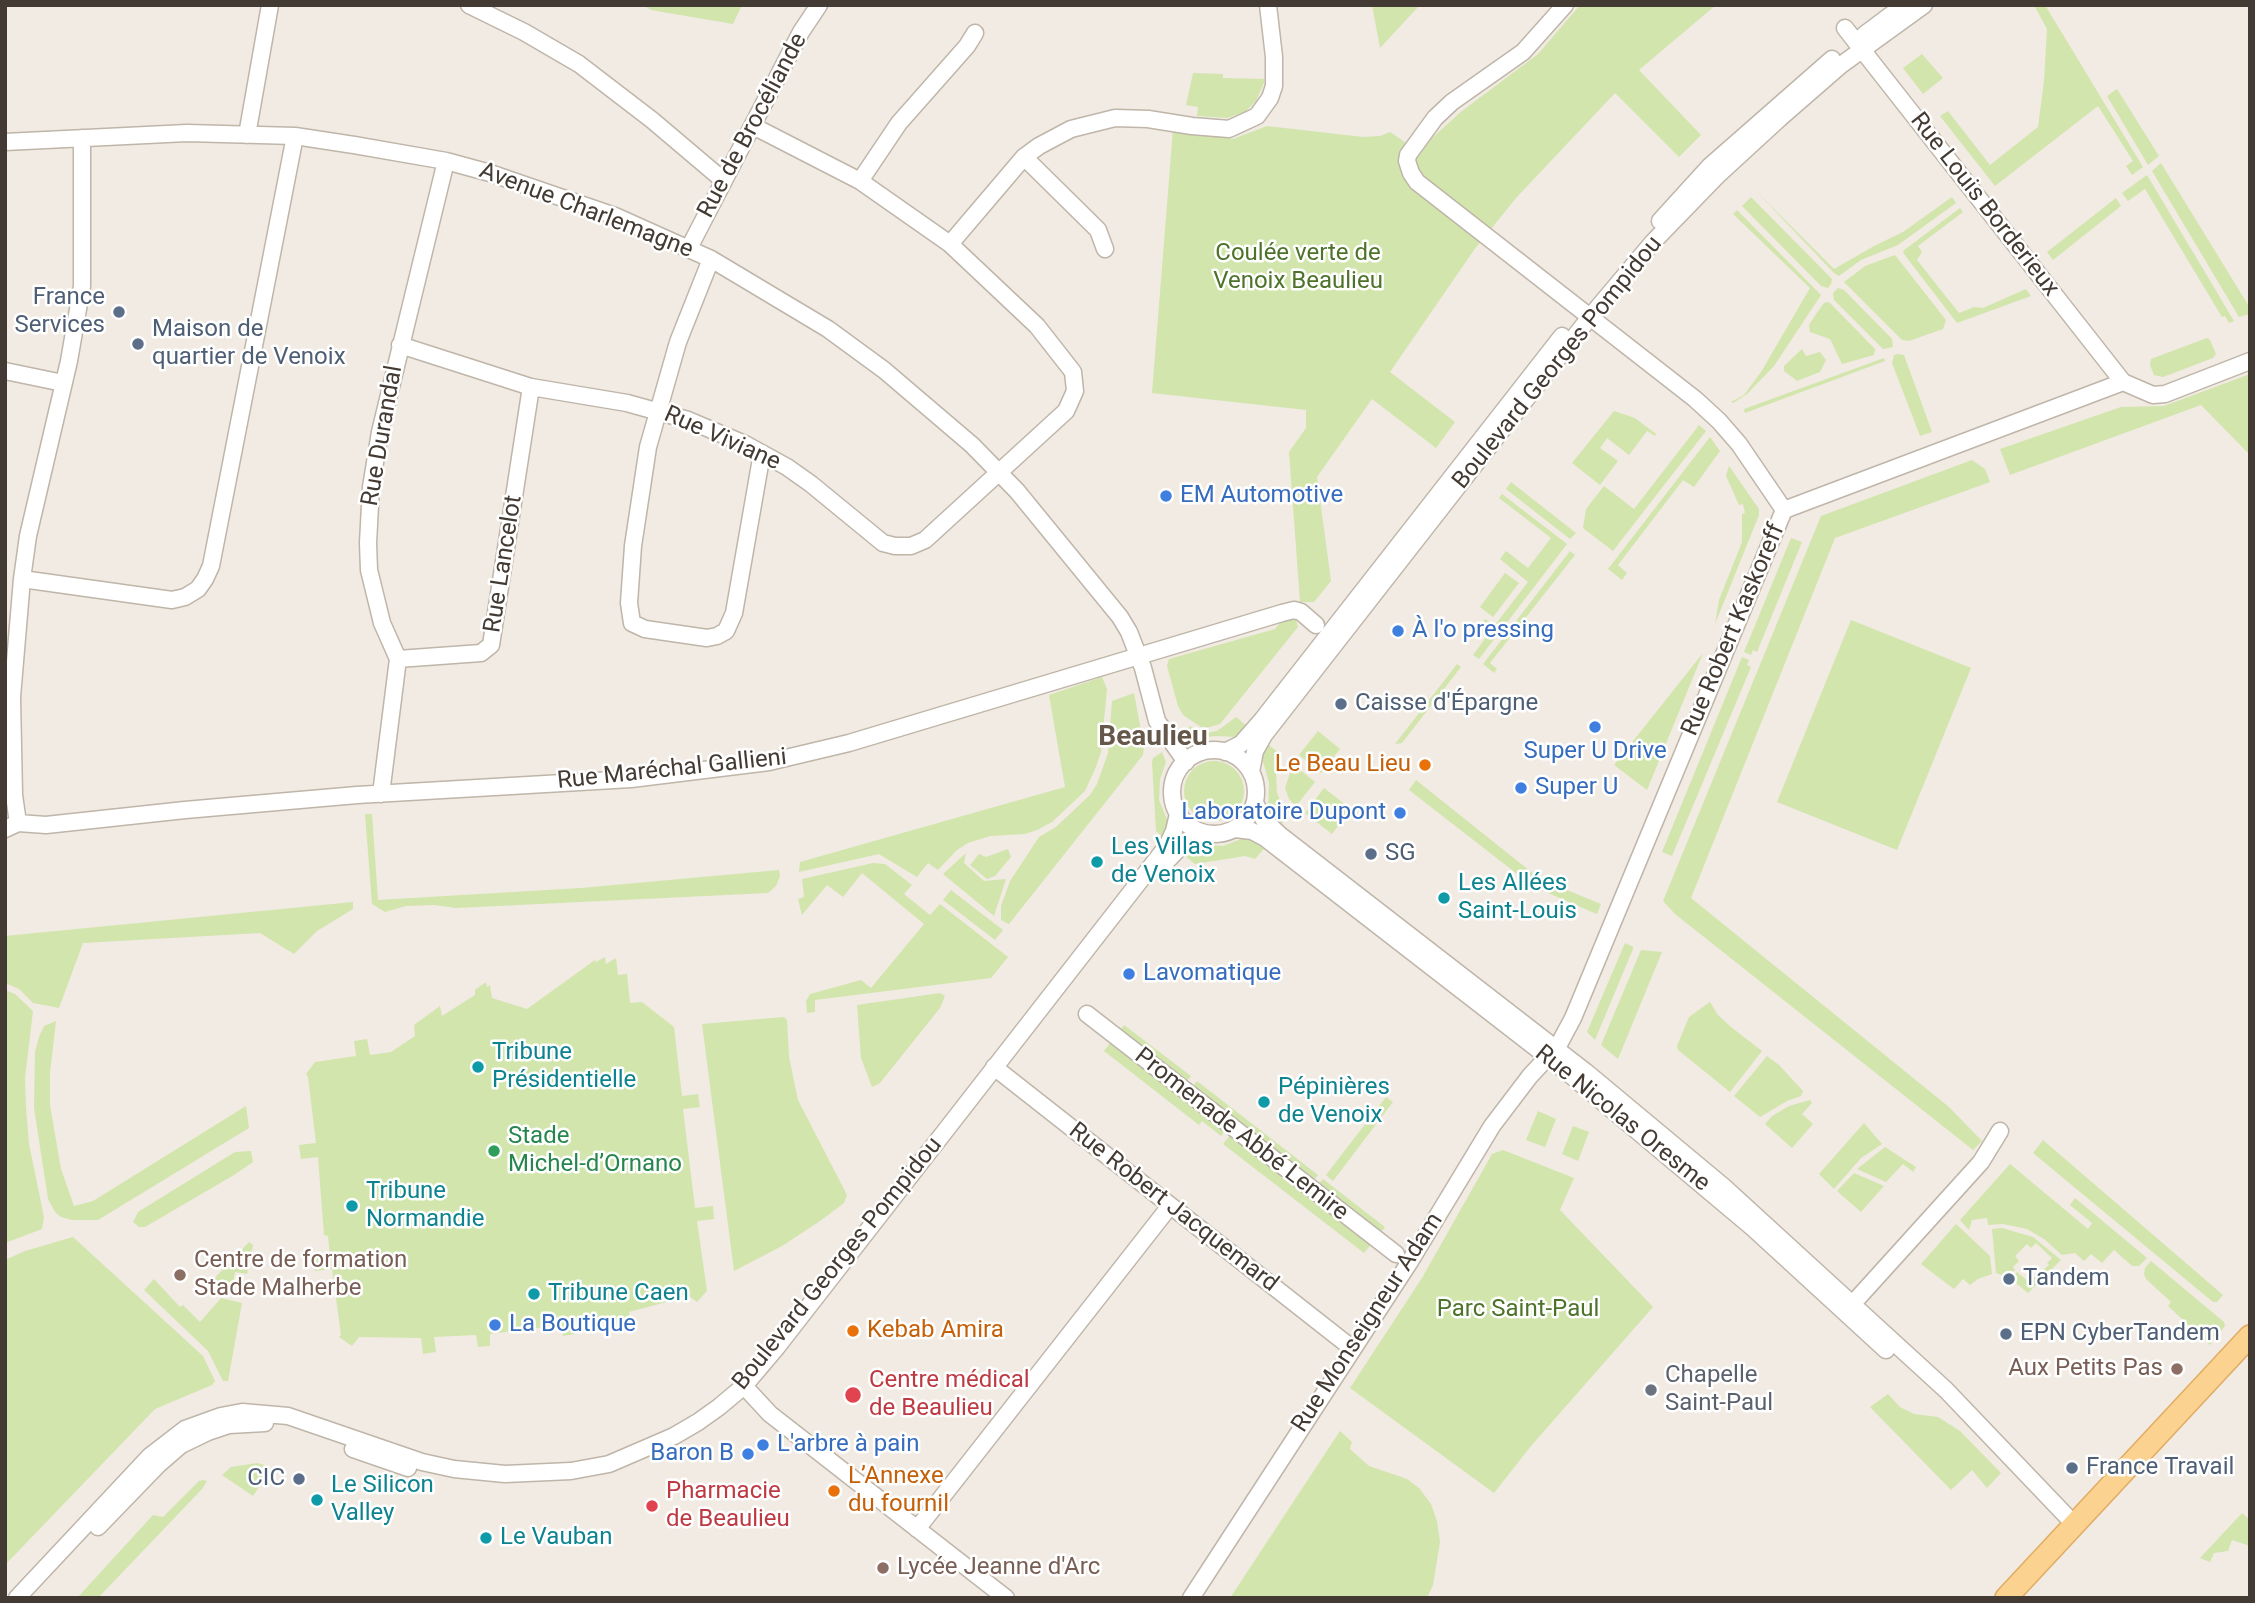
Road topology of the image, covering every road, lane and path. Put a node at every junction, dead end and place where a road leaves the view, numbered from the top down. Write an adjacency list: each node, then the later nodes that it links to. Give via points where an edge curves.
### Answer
1 (270, 5): 11 (street)
2 (469, 5): 17 (street, via 579,64)
3 (819, 5): 10 (street, Rue de Brocéliande)
4 (1268, 5): 15 (street, via 1274,86 1264,108 1250,121 1217,129 1147,119 1108,119 1071,129)
5 (1565, 5): 23 (street, via 1523,52 1435,118 1407,161 1417,182)
6 (1904, 5): 9 (street, Boulevard Georges Pompidou)
7 (1924, 5): 9 (street, Boulevard Georges Pompidou)
8 (975, 33): 18 (street, via 899,123)
9 (1854, 40): 23 (street, Boulevard Georges Pompidou); 28 (street, Rue Louis Borderieux)
10 (753, 126): 17 (street, Rue de Brocéliande); 18 (street)
11 (247, 135): 12 (street, Avenue Charlemagne); 13 (street, Avenue Charlemagne)
12 (295, 136): 16 (street, Avenue Charlemagne); 34 (street, via 205,579 198,589 172,600)
13 (82, 138): 14 (street, Avenue Charlemagne); 27 (street, via 82,286)
14 (5, 142)
15 (1024, 157): 19 (street); 21 (street, via 1098,230)
16 (446, 161): 20 (street, Avenue Charlemagne, via 615,216); 24 (street, Rue Durandal)
17 (724, 181): 20 (street, Rue de Brocéliande)
18 (860, 181): 19 (street)
19 (950, 244): 32 (street, Rue Viviane, via 1037,326 1067,362 1075,380 1073,401 1066,411)
20 (689, 248): 22 (street, Avenue Charlemagne)
21 (1105, 249)
22 (711, 258): 30 (street); 32 (street, Avenue Charlemagne, via 828,328 946,422)
23 (1586, 314): 33 (street, via 1719,421); 38 (street, Boulevard Georges Pompidou, via 1256,728); 40 (street, Boulevard Georges Pompidou, via 1264,735)
24 (400, 345): 29 (street, Rue Viviane); 37 (street, Rue Durandal, via 374,460 368,543 375,599)
25 (2250, 361): 28 (street, via 2165,394 2153,395)
26 (5, 371): 27 (street)
27 (63, 383): 34 (street)
28 (2123, 383): 33 (street, Rue Robert Kaskoreff)
29 (531, 387): 30 (street, Rue Viviane); 37 (street, Rue Lancelot, via 491,645 481,653)
30 (657, 410): 31 (street, Rue Viviane); 31 (street, via 636,513 629,603 632,623 645,629 707,638 726,631 734,613)
31 (762, 453): 32 (street, Rue Viviane, via 811,484 871,536 895,546 925,540)
32 (999, 472): 36 (street, Avenue Charlemagne, via 1110,603)
33 (1784, 510): 48 (street, Rue Robert Kaskoreff, via 1573,1018)
34 (22, 579): 44 (street, via 12,697)
35 (1316, 625): 36 (street, Rue Maréchal Gallieni, via 1294,610)
36 (1139, 656): 39 (street, Avenue Charlemagne, via 1157,721); 41 (street, Rue Maréchal Gallieni, via 849,743 769,762 631,779)
37 (398, 659): 41 (street)
38 (1225, 752): 39 (street, via 1204,752); 40 (street, via 1244,762)
39 (1186, 762): 43 (street, via 1173,786)
40 (1251, 772): 42 (street)
41 (381, 794): 44 (street, Rue Maréchal Gallieni)
42 (1255, 803): 45 (street); 48 (street, Rue Nicolas Oresme, via 1280,835)
43 (1178, 814): 46 (street); 49 (street, Boulevard Georges Pompidou, via 1167,846)
44 (12, 826)
45 (1235, 829): 46 (street); 48 (street, Rue Nicolas Oresme, via 1265,838)
46 (1205, 833): 49 (street, Boulevard Georges Pompidou, via 1174,852)
47 (1087, 1014): 52 (street, Promenade Abbé Lemire)
48 (1551, 1052): 53 (street, Rue Nicolas Oresme); 55 (street, Rue Monseigneur Adam, via 1492,1126)
49 (997, 1070): 51 (street, Rue Robert Jacquemard); 56 (street, Boulevard Georges Pompidou, via 799,1334)
50 (2000, 1131): 53 (street, via 1981,1162)
51 (1170, 1206): 55 (street, Rue Robert Jacquemard); 58 (street)
52 (1396, 1254)
53 (1849, 1308): 57 (street, Rue Nicolas Oresme, via 1979,1436 1989,1437)
54 (2250, 1336): 57 (main road)
55 (1353, 1349): 62 (street, Rue Monseigneur Adam)
56 (747, 1389): 58 (street, via 770,1415); 59 (street, Boulevard Georges Pompidou, via 698,1422 633,1455 609,1464 544,1473 505,1474 439,1466 268,1412 206,1419 150,1456); 60 (street, Boulevard Georges Pompidou, via 711,1424 659,1454 613,1472 545,1482 505,1484 448,1478 396,1465 295,1427 229,1425 181,1445 159,1464)
57 (2074, 1524): 63 (main road)
58 (917, 1529): 61 (street)
59 (17, 1598)
60 (32, 1598)
61 (1006, 1598)
62 (1191, 1598)
63 (2006, 1598)

